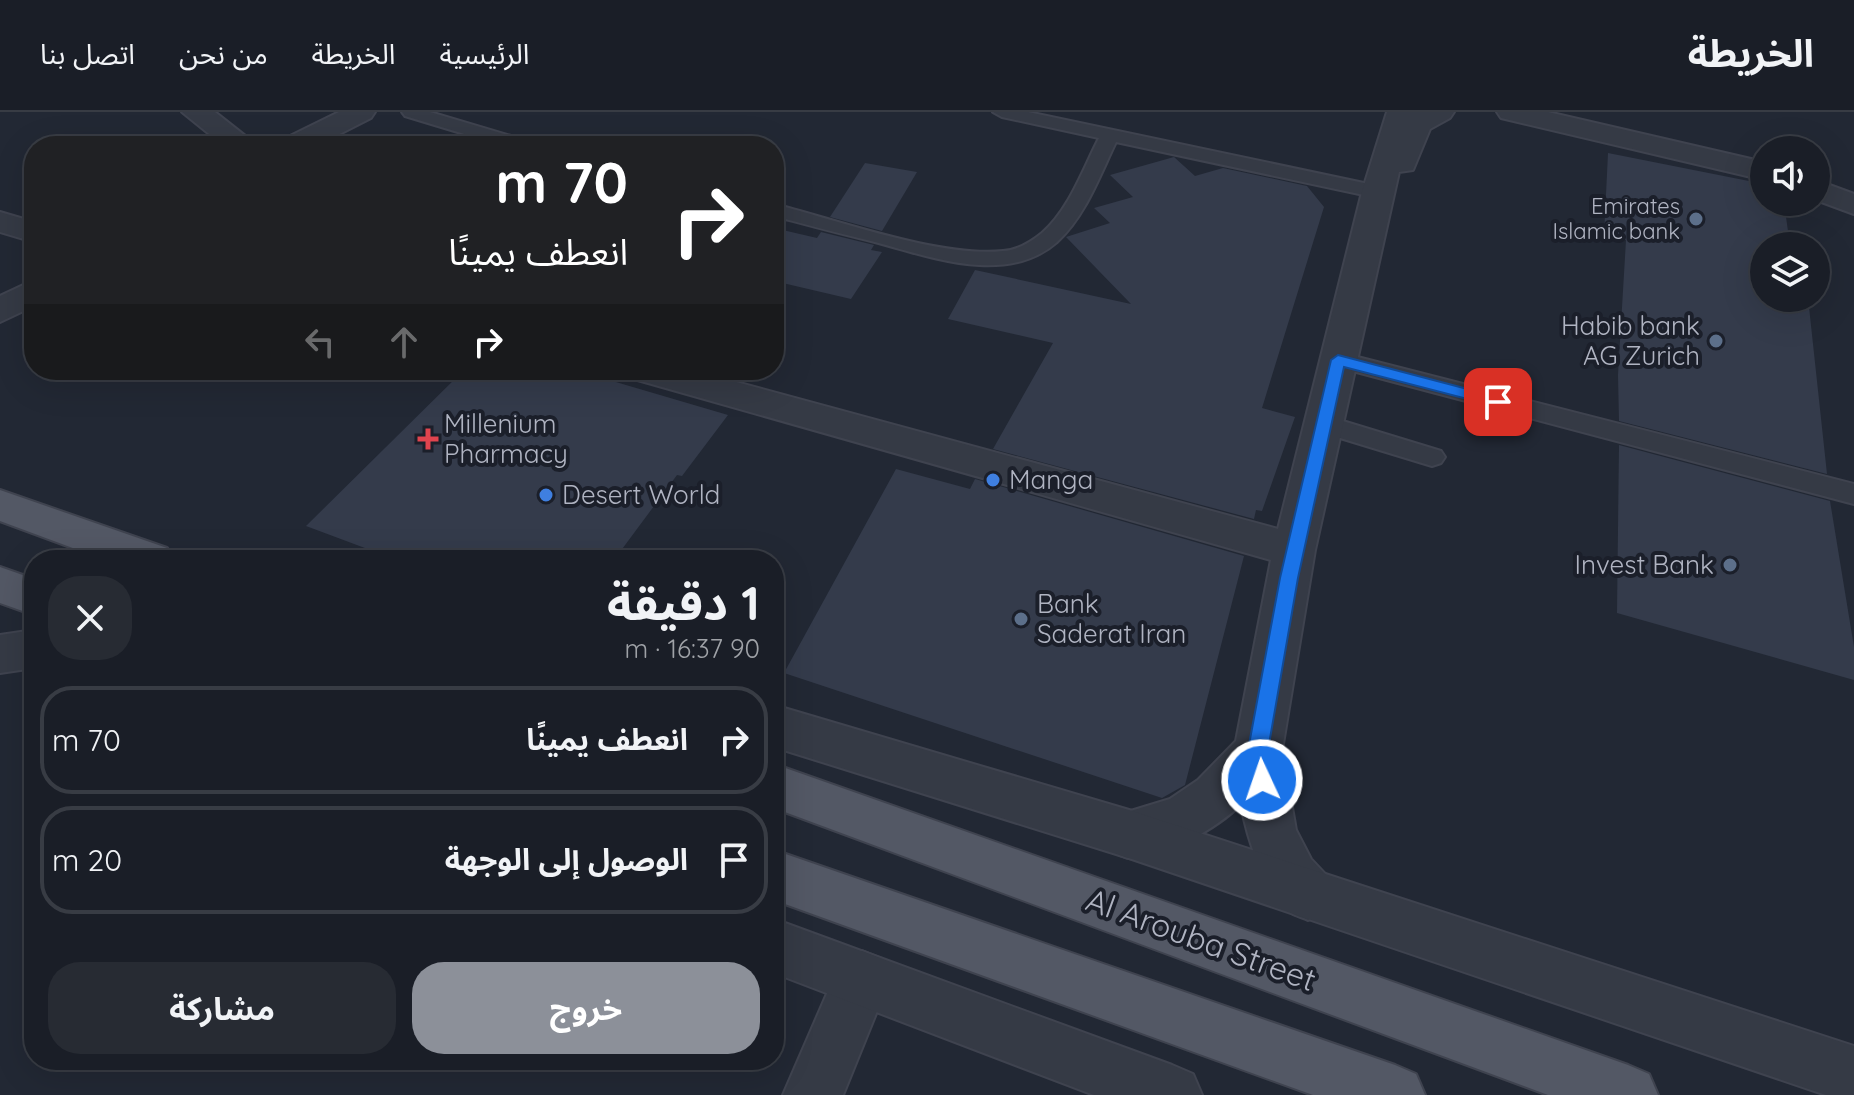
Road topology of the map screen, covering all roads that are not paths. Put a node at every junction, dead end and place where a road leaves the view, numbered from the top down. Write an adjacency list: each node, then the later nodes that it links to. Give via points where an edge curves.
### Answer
1 (196, 112): 8 (street)
2 (361, 112): 9 (street)
3 (411, 112): 10 (lane)
4 (1002, 112): 11 (lane)
5 (1401, 112): 13 (street)
6 (1440, 112): 13 (street, via 1417,124 1397,175)
7 (1511, 112): 12 (street)
8 (229, 136)
9 (313, 136)
10 (491, 136)
11 (1110, 136): 13 (lane); 16 (lane, via 1060,229 1025,254 968,259)
12 (1750, 168)
13 (1378, 192): 21 (street)
14 (1830, 195): 15 (street)
15 (1854, 205)
16 (784, 213)
17 (0, 222): 18 (street)
18 (24, 229)
19 (24, 297): 20 (street)
20 (0, 311)
21 (1338, 360): 23 (street); 25 (lane)
22 (683, 380): 28 (street)
23 (1323, 424): 24 (lane); 28 (street)
24 (1432, 457)
25 (1854, 494)
26 (0, 505): 27 (main road)
27 (124, 550)
28 (1294, 550): 34 (street)
29 (0, 584): 30 (main road)
30 (24, 594)
31 (24, 650): 32 (street)
32 (0, 654)
33 (784, 729): 36 (street)
34 (1258, 750): 36 (street, via 1194,815); 38 (street, via 1271,832 1292,877)
35 (784, 790): 45 (main road, Al Arouba Street)
36 (1129, 834): 38 (street)
37 (784, 879): 44 (main road)
38 (1308, 894): 41 (street)
39 (784, 950): 40 (street)
40 (862, 979): 42 (street); 43 (street)
41 (1844, 1068)
42 (813, 1095)
43 (1172, 1095)
44 (1395, 1095)
45 (1628, 1095)

